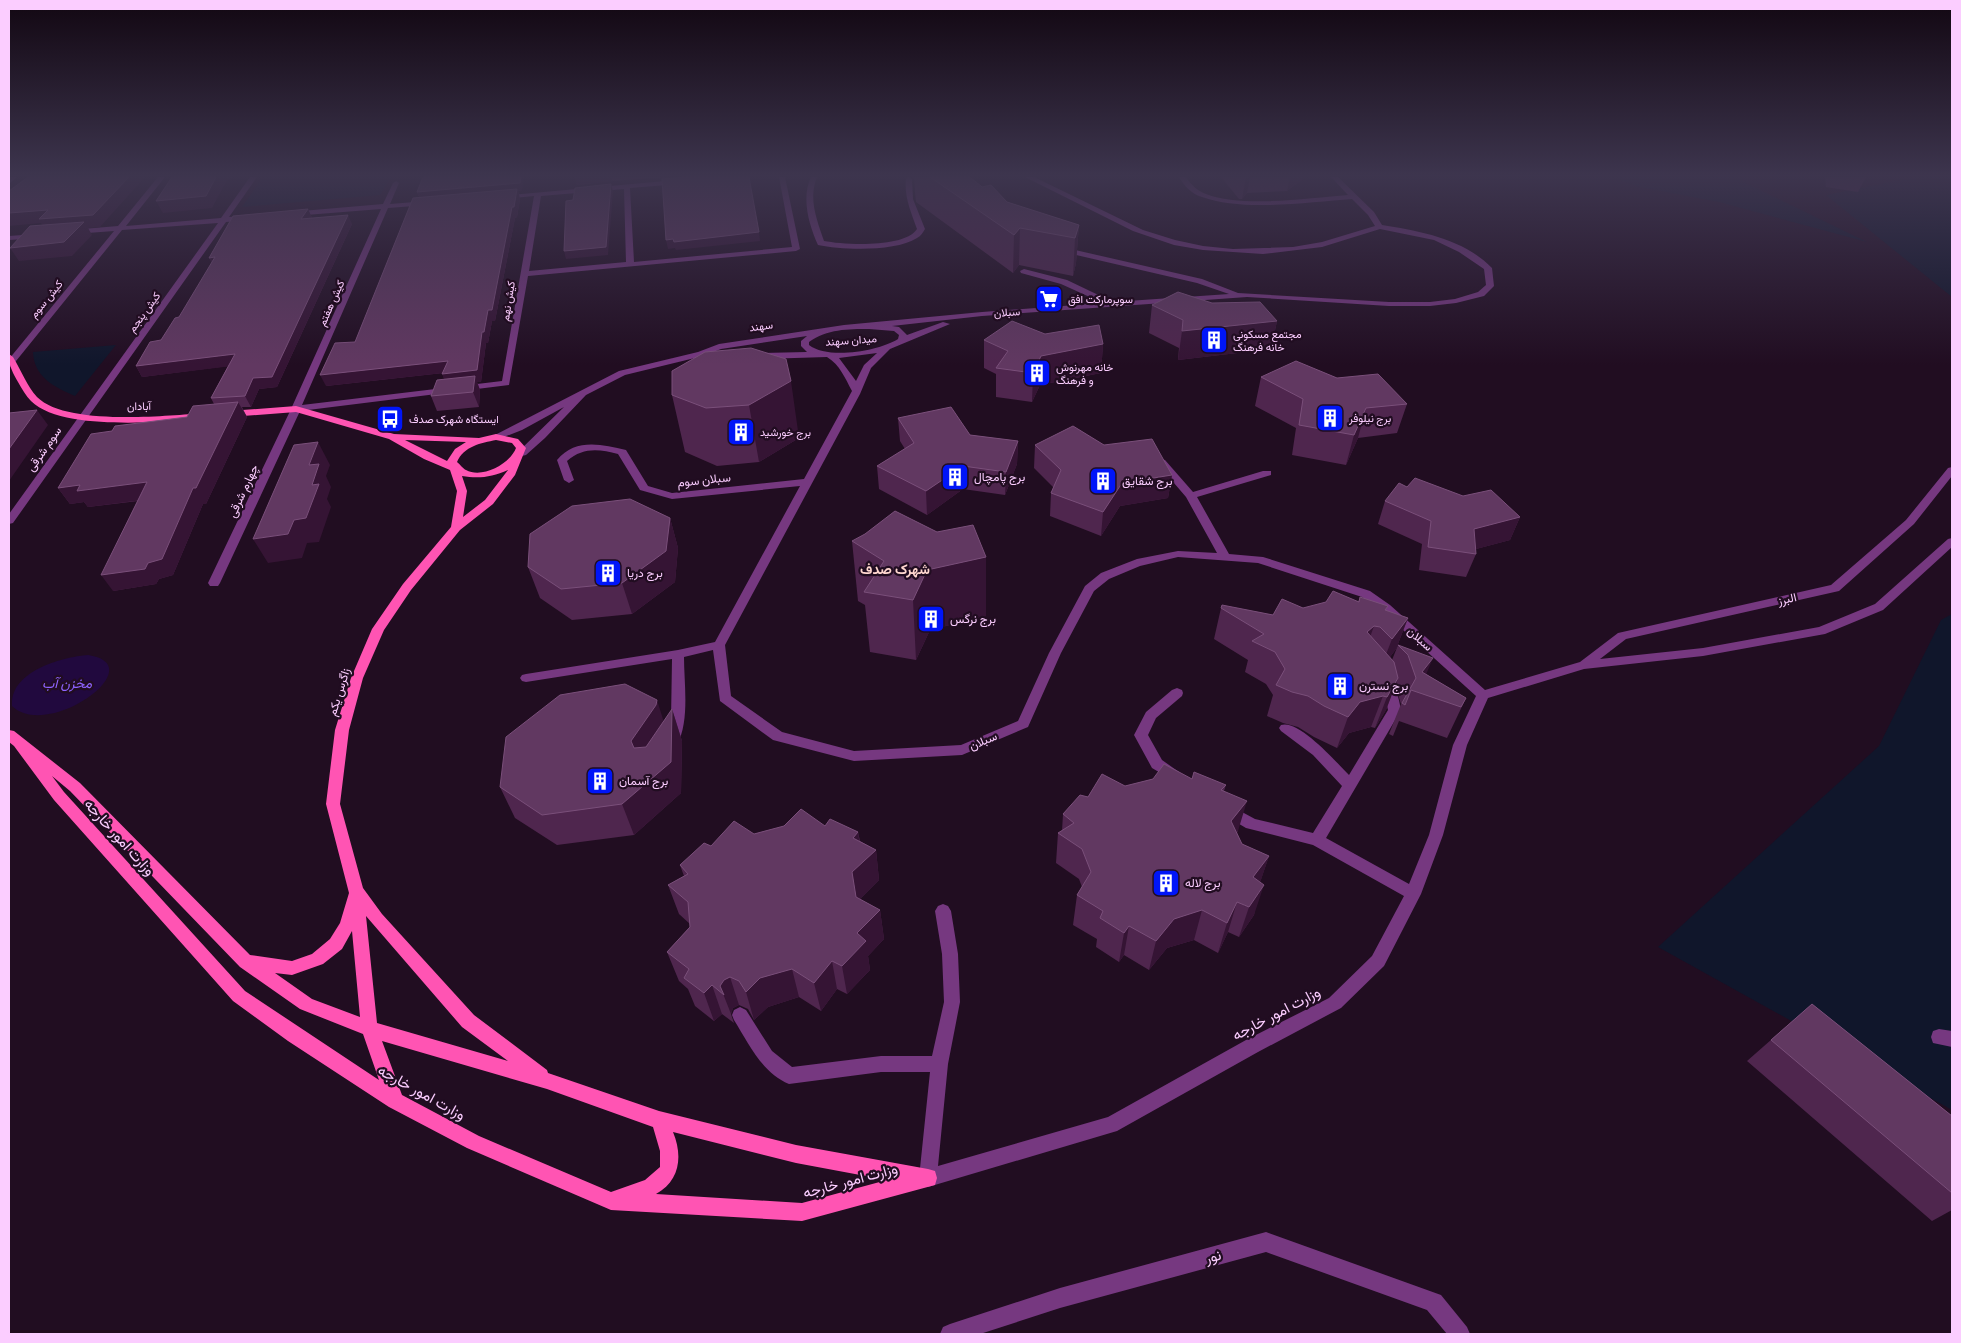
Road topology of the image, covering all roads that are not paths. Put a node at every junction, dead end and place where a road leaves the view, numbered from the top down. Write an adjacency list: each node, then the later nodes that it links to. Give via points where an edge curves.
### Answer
1 (109, 240): 28 (street, کیش سوم)
2 (210, 240): 33 (street, کیش پنجم)
3 (372, 240): 32 (street, کیش هفتم)
4 (530, 240): 15 (street, کیش نهم)
5 (629, 240): 13 (street)
6 (794, 240): 13 (street, via 796,249)
7 (820, 240): 8 (street, via 821,244 838,247)
8 (907, 240)
9 (1167, 240): 10 (street, via 1196,247 1248,252 1311,248)
10 (1346, 240)
11 (1440, 240): 16 (street, سبلان, via 1468,252 1488,268 1490,286 1481,294 1430,304)
12 (1056, 247): 16 (street)
13 (630, 265): 15 (street)
14 (1024, 271): 17 (street, via 1064,282)
15 (524, 274): 29 (street, کیش نهم)
16 (1246, 295): 17 (street, سبلان)
17 (1111, 304): 18 (street, سبلان)
18 (982, 314): 19 (street, سبلان); 21 (street, سبلان, via 930,328)
19 (869, 326): 20 (street, میدان سهند); 21 (street, میدان سهند, via 896,329 903,334)
20 (826, 330): 23 (street, سهند, via 738,342); 24 (street, میدان سهند, via 805,341 805,346)
21 (902, 340): 22 (street, میدان سهند)
22 (886, 349): 25 (street, میدان سهند); 30 (street, via 867,367)
23 (700, 354): 26 (street, سهند); 31 (street, سهند, via 622,373)
24 (818, 354): 25 (street, میدان سهند); 27 (street)
25 (829, 354): 30 (street, via 846,371)
26 (722, 357)
27 (744, 357)
28 (10, 361): 33 (main road, آبادان, via 36,400 57,412)
29 (506, 383): 32 (street, آبادان)
30 (856, 390): 43 (street)
31 (583, 393): 35 (street, سهند); 38 (street, سهند)
32 (296, 409): 33 (main road, آبادان, via 132,419); 34 (main road, آبادان); 49 (street, چهارم شرقی)
33 (82, 417): 45 (street, سوم شرقی)
34 (392, 437): 36 (main road, آبادان); 39 (main road, آبادان)
35 (496, 437): 36 (main road); 38 (main road, via 516,441 521,446)
36 (483, 439): 39 (main road, via 454,455 452,462)
37 (1151, 451): 44 (street)
38 (520, 456): 39 (main road, آبادان, via 510,466 485,474 467,474); 46 (main road, زاگرس یکم, via 489,502)
39 (455, 468): 46 (main road, via 462,491)
40 (1952, 470): 52 (street, البرز, via 1910,522 1835,588 1622,636)
41 (1267, 473): 44 (street)
42 (569, 480): 43 (street, سبلان سوم, via 562,460 572,450 595,446 622,452 644,488 672,496)
43 (807, 482): 50 (street)
44 (1191, 496): 48 (street)
45 (9, 521)
46 (456, 528): 64 (main road, زاگرس یکم, via 406,587 378,629 357,678 342,730 333,804)
47 (1952, 541): 52 (street, via 1879,607 1821,631 1703,652)
48 (1225, 558): 50 (street, سبلان, via 1178,554 1137,563 1105,576 1089,589 1023,724 962,750 854,756 778,736 725,698); 56 (street, سبلان, via 1260,560 1366,594)
49 (214, 583)
50 (719, 645): 51 (street)
51 (678, 654): 54 (street); 59 (street, via 678,720 674,738)
52 (1584, 665): 56 (street)
53 (1377, 677): 61 (street, via 1390,690 1395,710)
54 (526, 678)
55 (1177, 693): 60 (street, via 1152,715 1141,735 1157,764)
56 (1483, 695): 65 (street, وزارت امور خارجه, via 1460,745 1436,835)
57 (1286, 728): 61 (street, via 1318,751)
58 (14, 740): 67 (main road, وزارت امور خارجه, via 75,787); 72 (main road, وزارت امور خارجه, via 59,796 239,996)
59 (664, 752)
60 (1188, 784)
61 (1350, 786): 63 (street)
62 (1219, 804): 63 (street, via 1250,824)
63 (1317, 840): 65 (street)
64 (356, 891): 67 (main road, via 347,925 336,944 317,959 292,968); 69 (main road); 71 (main road, via 468,1021)
65 (1413, 894): 74 (street, وزارت امور خارجه, via 1378,961 1335,1003 1111,1125)
66 (943, 911): 70 (street, via 950,954 952,1002)
67 (246, 962): 69 (main road, وزارت امور خارجه, via 306,1004)
68 (740, 1015): 70 (street, via 766,1058 789,1076 882,1064)
69 (370, 1029): 71 (main road, وزارت امور خارجه); 72 (main road)
70 (939, 1064): 74 (street)
71 (548, 1081): 73 (main road, وزارت امور خارجه)
72 (395, 1101): 75 (main road, وزارت امور خارجه, via 473,1142)
73 (659, 1120): 74 (main road, وزارت امور خارجه, via 796,1154); 75 (main road, via 669,1142 672,1160 663,1178 647,1191)
74 (928, 1178): 75 (main road, وزارت امور خارجه, via 802,1212)
75 (611, 1201)
76 (950, 1334): 77 (street, نور, via 1060,1298 1266,1242 1434,1302)
77 (1460, 1334)

